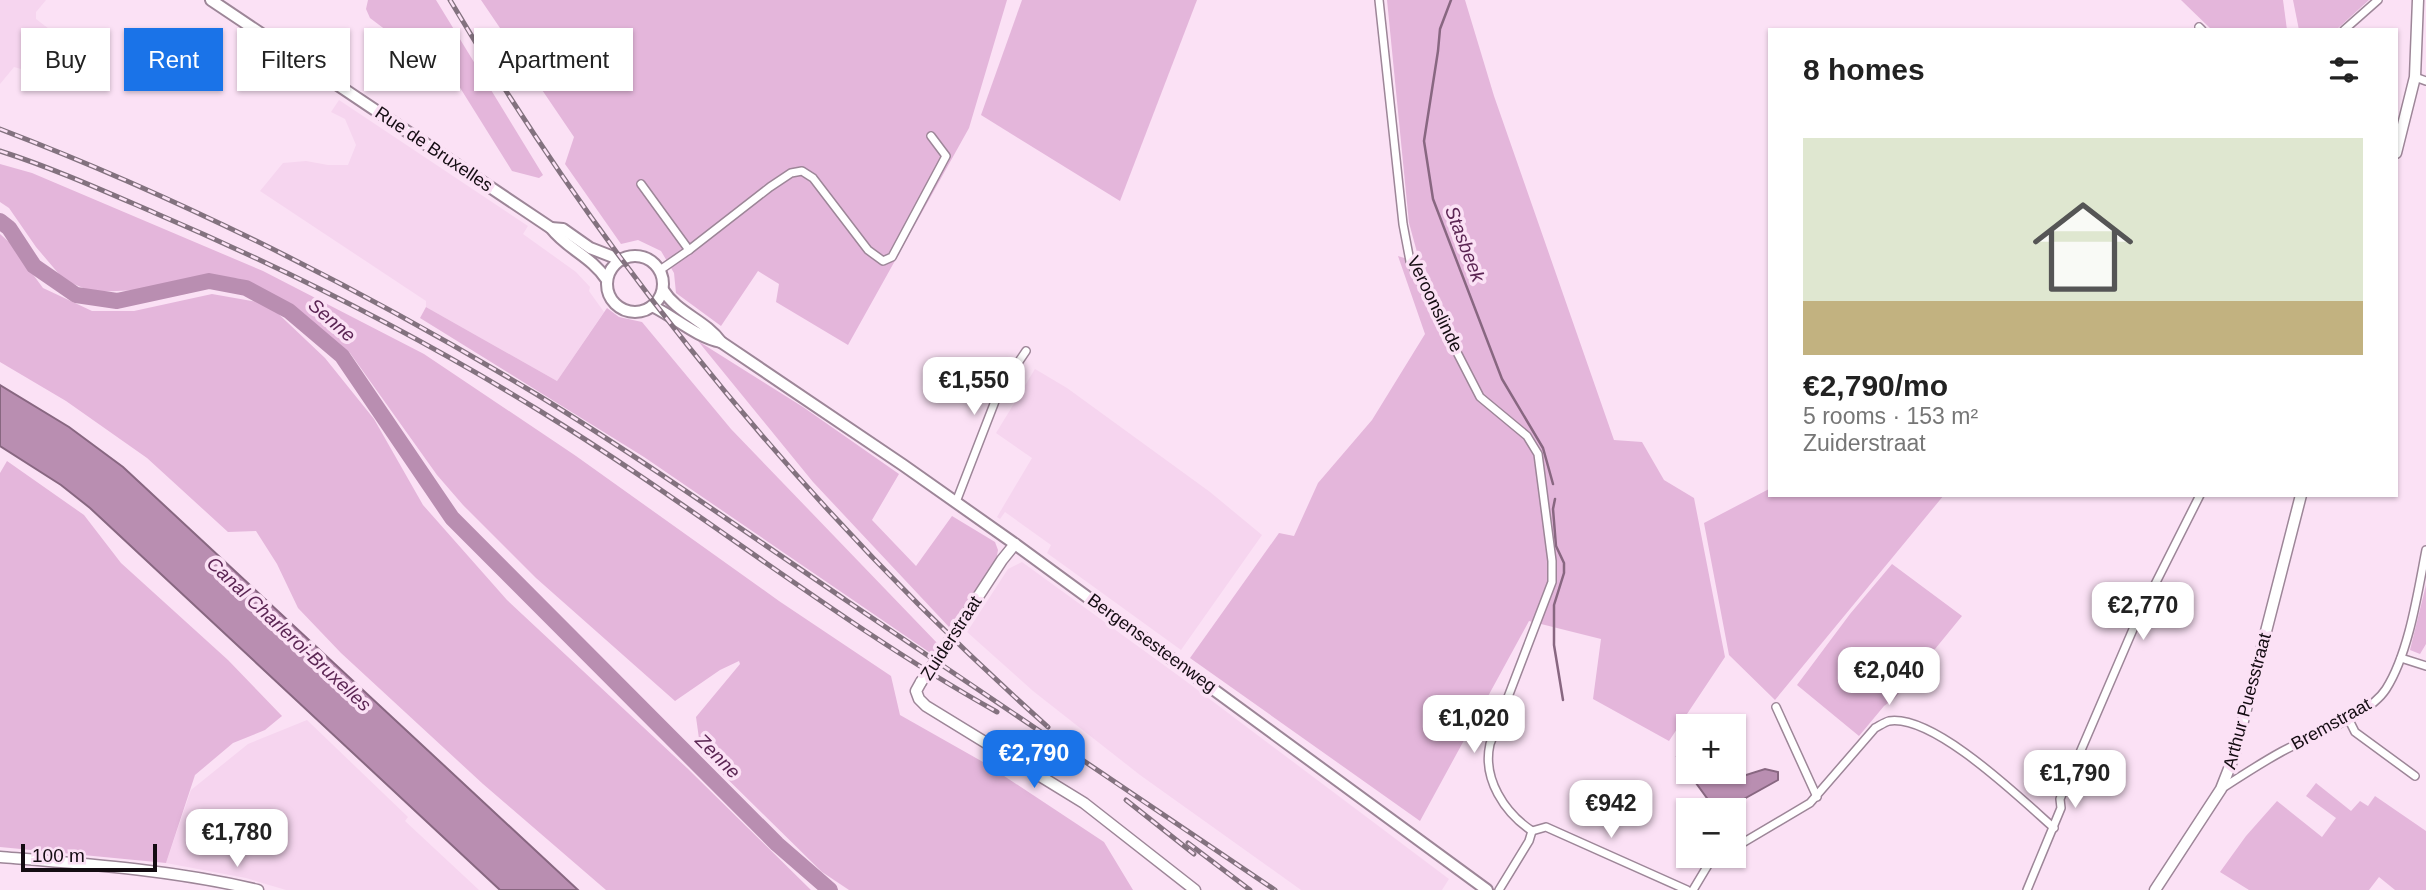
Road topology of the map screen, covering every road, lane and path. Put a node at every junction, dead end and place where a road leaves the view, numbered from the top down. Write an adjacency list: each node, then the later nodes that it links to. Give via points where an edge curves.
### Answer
1 (211, 0): 11 (main road, Rue de Bruxelles)
2 (1379, 0): 34 (street, Veroonslinde, via 1410,261 1479,397 1527,436 1538,454 1552,582 1487,759 1493,784 1506,805 1516,820)
3 (2378, 0): 5 (street)
4 (2417, 0): 6 (street)
5 (2346, 28)
6 (2414, 77): 7 (street); 9 (street)
7 (2426, 80)
8 (931, 135): 12 (street, via 946,156 892,257 883,261 868,250 813,178 802,171 791,173)
9 (2398, 145)
10 (641, 184): 12 (street)
11 (551, 228): 13 (main road, Rue de Bruxelles, via 563,229 590,248); 15 (main road, Rue de Bruxelles, via 595,264)
12 (689, 250): 14 (street)
13 (621, 260): 14 (main road, Rue de Bruxelles, via 643,257); 15 (main road)
14 (660, 270): 16 (main road)
15 (607, 280): 17 (main road, Rue de Bruxelles, via 610,296 621,308 637,312)
16 (663, 290): 17 (main road); 18 (main road, Rue de Bruxelles)
17 (652, 306): 18 (main road, Rue de Bruxelles, via 709,340)
18 (721, 342): 20 (main road, Rue de Bruxelles)
19 (1026, 351): 23 (street, via 999,391)
20 (812, 402): 23 (main road, Bergensesteenweg)
21 (2199, 497): 33 (street, via 2137,620 2060,799)
22 (2300, 497): 31 (street, Arthur Puesstraat, via 2240,734)
23 (956, 502): 24 (main road, Bergensesteenweg)
24 (1015, 544): 39 (street, Zuiderstraat, bridge, via 921,682 916,691 919,699 1084,803); 40 (main road, Bergensesteenweg)
25 (2426, 550): 26 (street, Bremstraat)
26 (2401, 658): 27 (street); 29 (street, Bremstraat, via 2385,691 2368,708)
27 (2426, 666)
28 (1776, 707): 32 (street)
29 (2348, 718): 30 (street, via 2355,732); 31 (street, Bremstraat)
30 (2415, 776)
31 (2221, 789): 45 (street, Arthur Puesstraat)
32 (1817, 797): 33 (street, via 1874,728 1889,721 1909,723 1963,749); 35 (street)
33 (2054, 828): 44 (street)
34 (1532, 831): 41 (street); 42 (street, via 1546,827)
35 (1746, 841)
36 (0, 857): 38 (street, via 144,869)
37 (1706, 868): 43 (street)
38 (258, 890)
39 (1195, 890)
40 (1487, 890)
41 (1499, 890)
42 (1687, 890)
43 (1693, 890)
44 (2028, 890)
45 (2155, 890)

